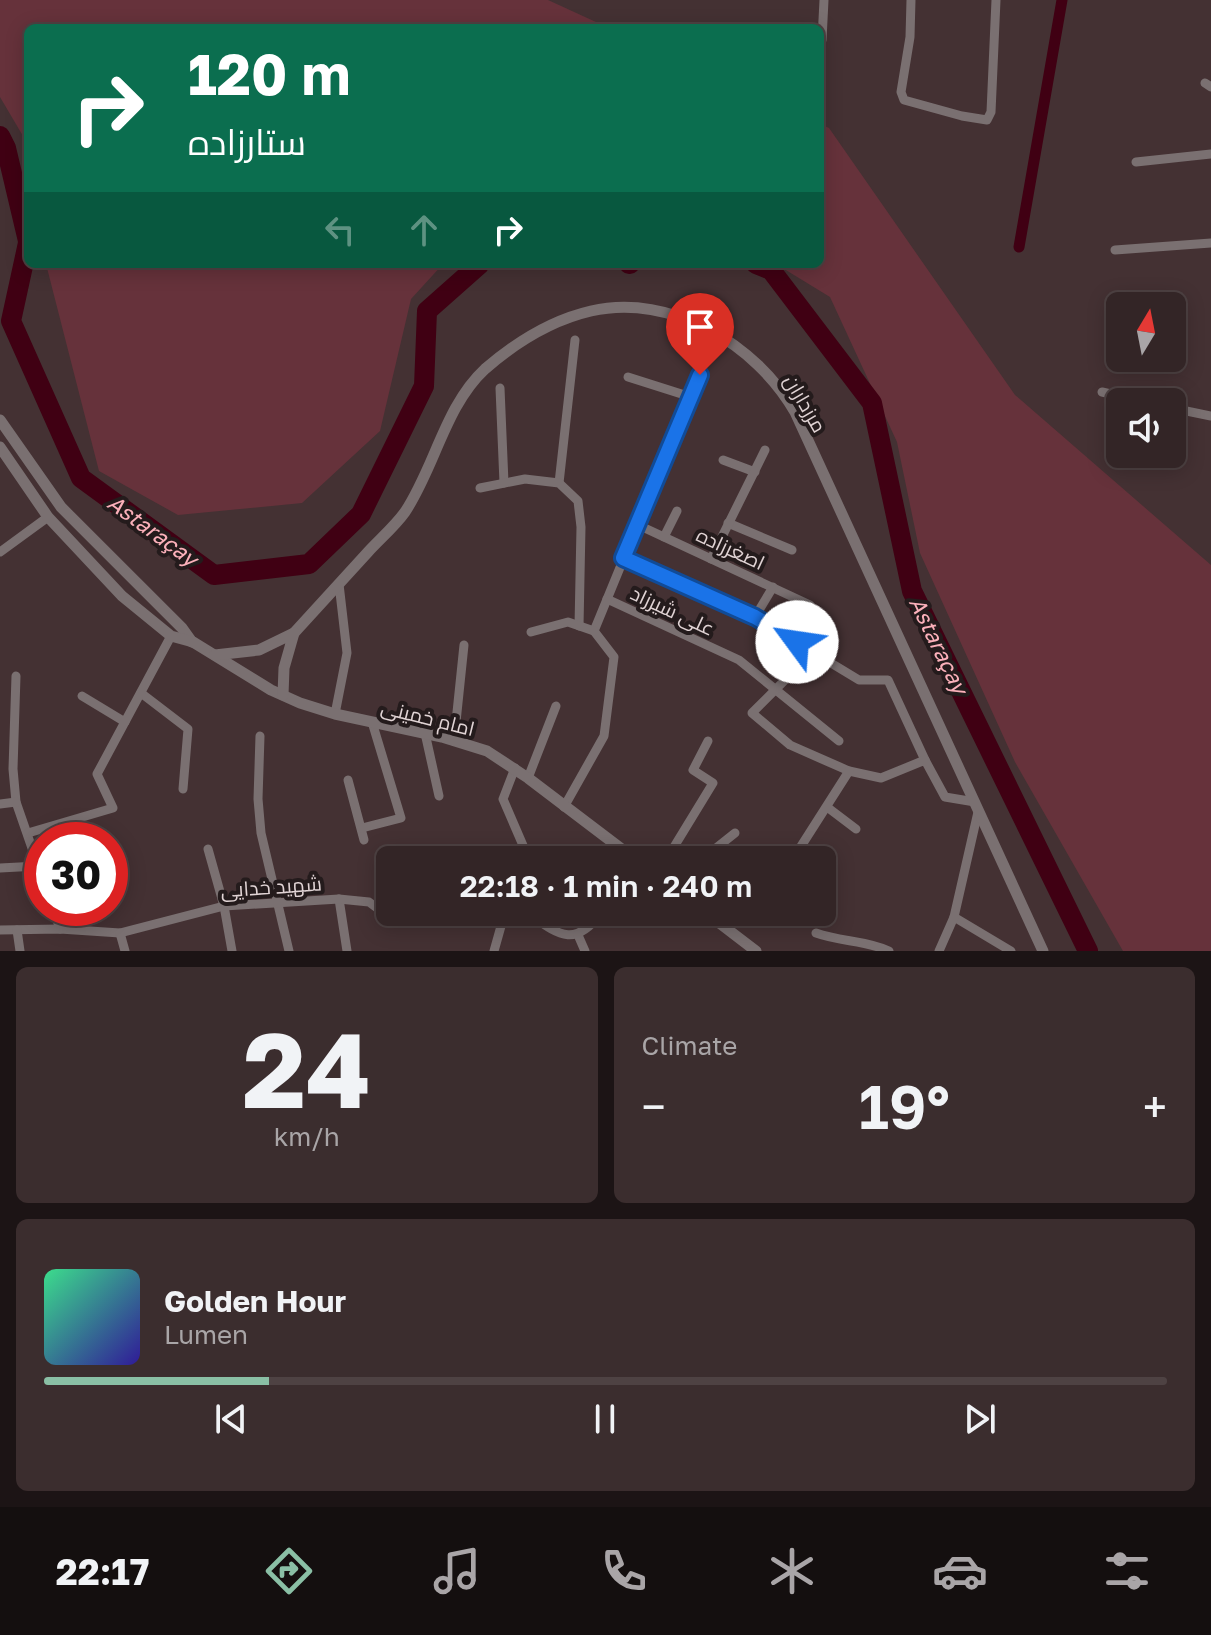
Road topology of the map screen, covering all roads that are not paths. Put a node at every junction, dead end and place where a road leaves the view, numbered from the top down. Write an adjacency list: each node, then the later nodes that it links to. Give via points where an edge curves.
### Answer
1 (824, 0): 4 (street)
2 (911, 0): 3 (street, via 904,100 987,120)
3 (996, 0)
4 (823, 24)
5 (1211, 154): 6 (street)
6 (1136, 162)
7 (1211, 243): 8 (street)
8 (1115, 250)
9 (575, 340): 24 (street)
10 (708, 353): 15 (street)
11 (628, 377): 15 (street)
12 (500, 388): 23 (street)
13 (1102, 392): 14 (street)
14 (1106, 393)
15 (691, 397): 30 (street)
16 (1186, 411): 17 (street)
17 (1211, 416)
18 (0, 420): 26 (street, امام خمینی)
19 (0, 447): 28 (street, امام خمینی)
20 (765, 450): 22 (street)
21 (723, 460): 22 (street)
22 (755, 472): 29 (street)
23 (504, 483): 24 (street); 25 (street)
24 (559, 483): 41 (street, via 578,501)
25 (480, 488)
26 (61, 507): 28 (street); 46 (street, امام خمینی)
27 (677, 511): 31 (street)
28 (48, 517): 33 (street); 45 (street, امام خمینی, via 122,596)
29 (728, 523): 32 (street); 35 (street)
30 (636, 524): 31 (street, اصغرزاده); 34 (street)
31 (664, 537): 35 (street, اصغرزاده)
32 (792, 550)
33 (0, 552)
34 (623, 558): 38 (street); 40 (street)
35 (711, 559): 37 (street, اصغرزاده)
36 (339, 584): 44 (street, مرزداران); 56 (street, via 347,653); 75 (street, مرزداران, via 404,513 460,400 483,371 550,325 591,311 630,308 673,314 752,358 780,387)
37 (773, 587): 39 (street, اصغرزاده); 40 (street)
38 (607, 599): 42 (street); 51 (street, علی شیرزاد, via 739,660)
39 (810, 605)
40 (755, 617): 48 (street)
41 (579, 626): 42 (street); 43 (street, via 568,622)
42 (594, 631): 73 (street, via 614,657 604,736)
43 (531, 632)
44 (294, 633): 49 (street, مرزداران, via 259,650); 53 (street, مرزداران)
45 (171, 636): 46 (street, امام خمینی); 52 (street)
46 (193, 642): 49 (street, امام خمینی)
47 (464, 645): 61 (street)
48 (813, 652): 51 (street); 64 (street, via 859,680 888,680)
49 (213, 655): 53 (street, امام خمینی)
50 (16, 676): 71 (street)
51 (777, 690): 63 (street, علی شیرزاد); 66 (street, via 752,713 790,745)
52 (141, 693): 57 (street); 69 (street, via 188,729)
53 (283, 695): 56 (street, امام خمینی)
54 (82, 696): 57 (street)
55 (556, 706): 67 (street)
56 (335, 714): 58 (street, امام خمینی)
57 (125, 722): 76 (street, via 97,774 113,808)
58 (372, 722): 59 (street, امام خمینی); 78 (street, via 401,818)
59 (425, 733): 61 (street, امام خمینی); 70 (street)
60 (260, 736): 91 (street, via 261,833)
61 (454, 741): 65 (street, امام خمینی, via 487,751)
62 (708, 741): 84 (street, via 693,770 713,783)
63 (839, 741)
64 (925, 760): 66 (street, via 881,778); 75 (street, via 945,797)
65 (515, 768): 67 (street, امام خمینی); 82 (street, via 503,799)
66 (849, 771): 74 (street)
67 (528, 778): 73 (street, امام خمینی)
68 (348, 780): 78 (street)
69 (183, 789)
70 (439, 796)
71 (16, 802): 72 (street); 77 (street)
72 (0, 804)
73 (564, 807): 83 (street, امام خمینی)
74 (827, 807): 79 (street); 86 (street)
75 (976, 807): 94 (street); 117 (street, مرزداران)
76 (65, 822)
77 (24, 823)
78 (362, 828): 81 (street)
79 (856, 829)
80 (735, 833): 85 (street)
81 (364, 840)
82 (523, 846)
83 (617, 846)
84 (675, 846)
85 (719, 846)
86 (801, 846)
87 (208, 849): 92 (street)
88 (24, 867): 89 (street)
89 (0, 868)
90 (339, 899): 91 (street, شهید خدایی); 93 (street, شهید خدایی); 110 (street)
91 (279, 903): 92 (street, شهید خدایی); 109 (street)
92 (224, 906): 103 (street, شهید خدایی); 108 (street)
93 (376, 907)
94 (954, 917): 115 (street); 116 (street)
95 (59, 926): 100 (street)
96 (501, 926): 111 (street)
97 (548, 926): 105 (street, via 560,934)
98 (591, 926): 105 (street)
99 (723, 926): 113 (street)
100 (60, 929): 102 (street, شهید خدایی); 103 (street, شهید خدایی)
101 (0, 930): 102 (street, شهید خدایی)
102 (17, 930): 106 (street)
103 (120, 933): 107 (street)
104 (816, 933): 114 (street)
105 (578, 935): 112 (street)
106 (20, 951)
107 (125, 951)
108 (232, 951)
109 (289, 951)
110 (347, 951)
111 (494, 951)
112 (585, 951)
113 (756, 951)
114 (889, 951)
115 (939, 951)
116 (1011, 951)
117 (1043, 951)

